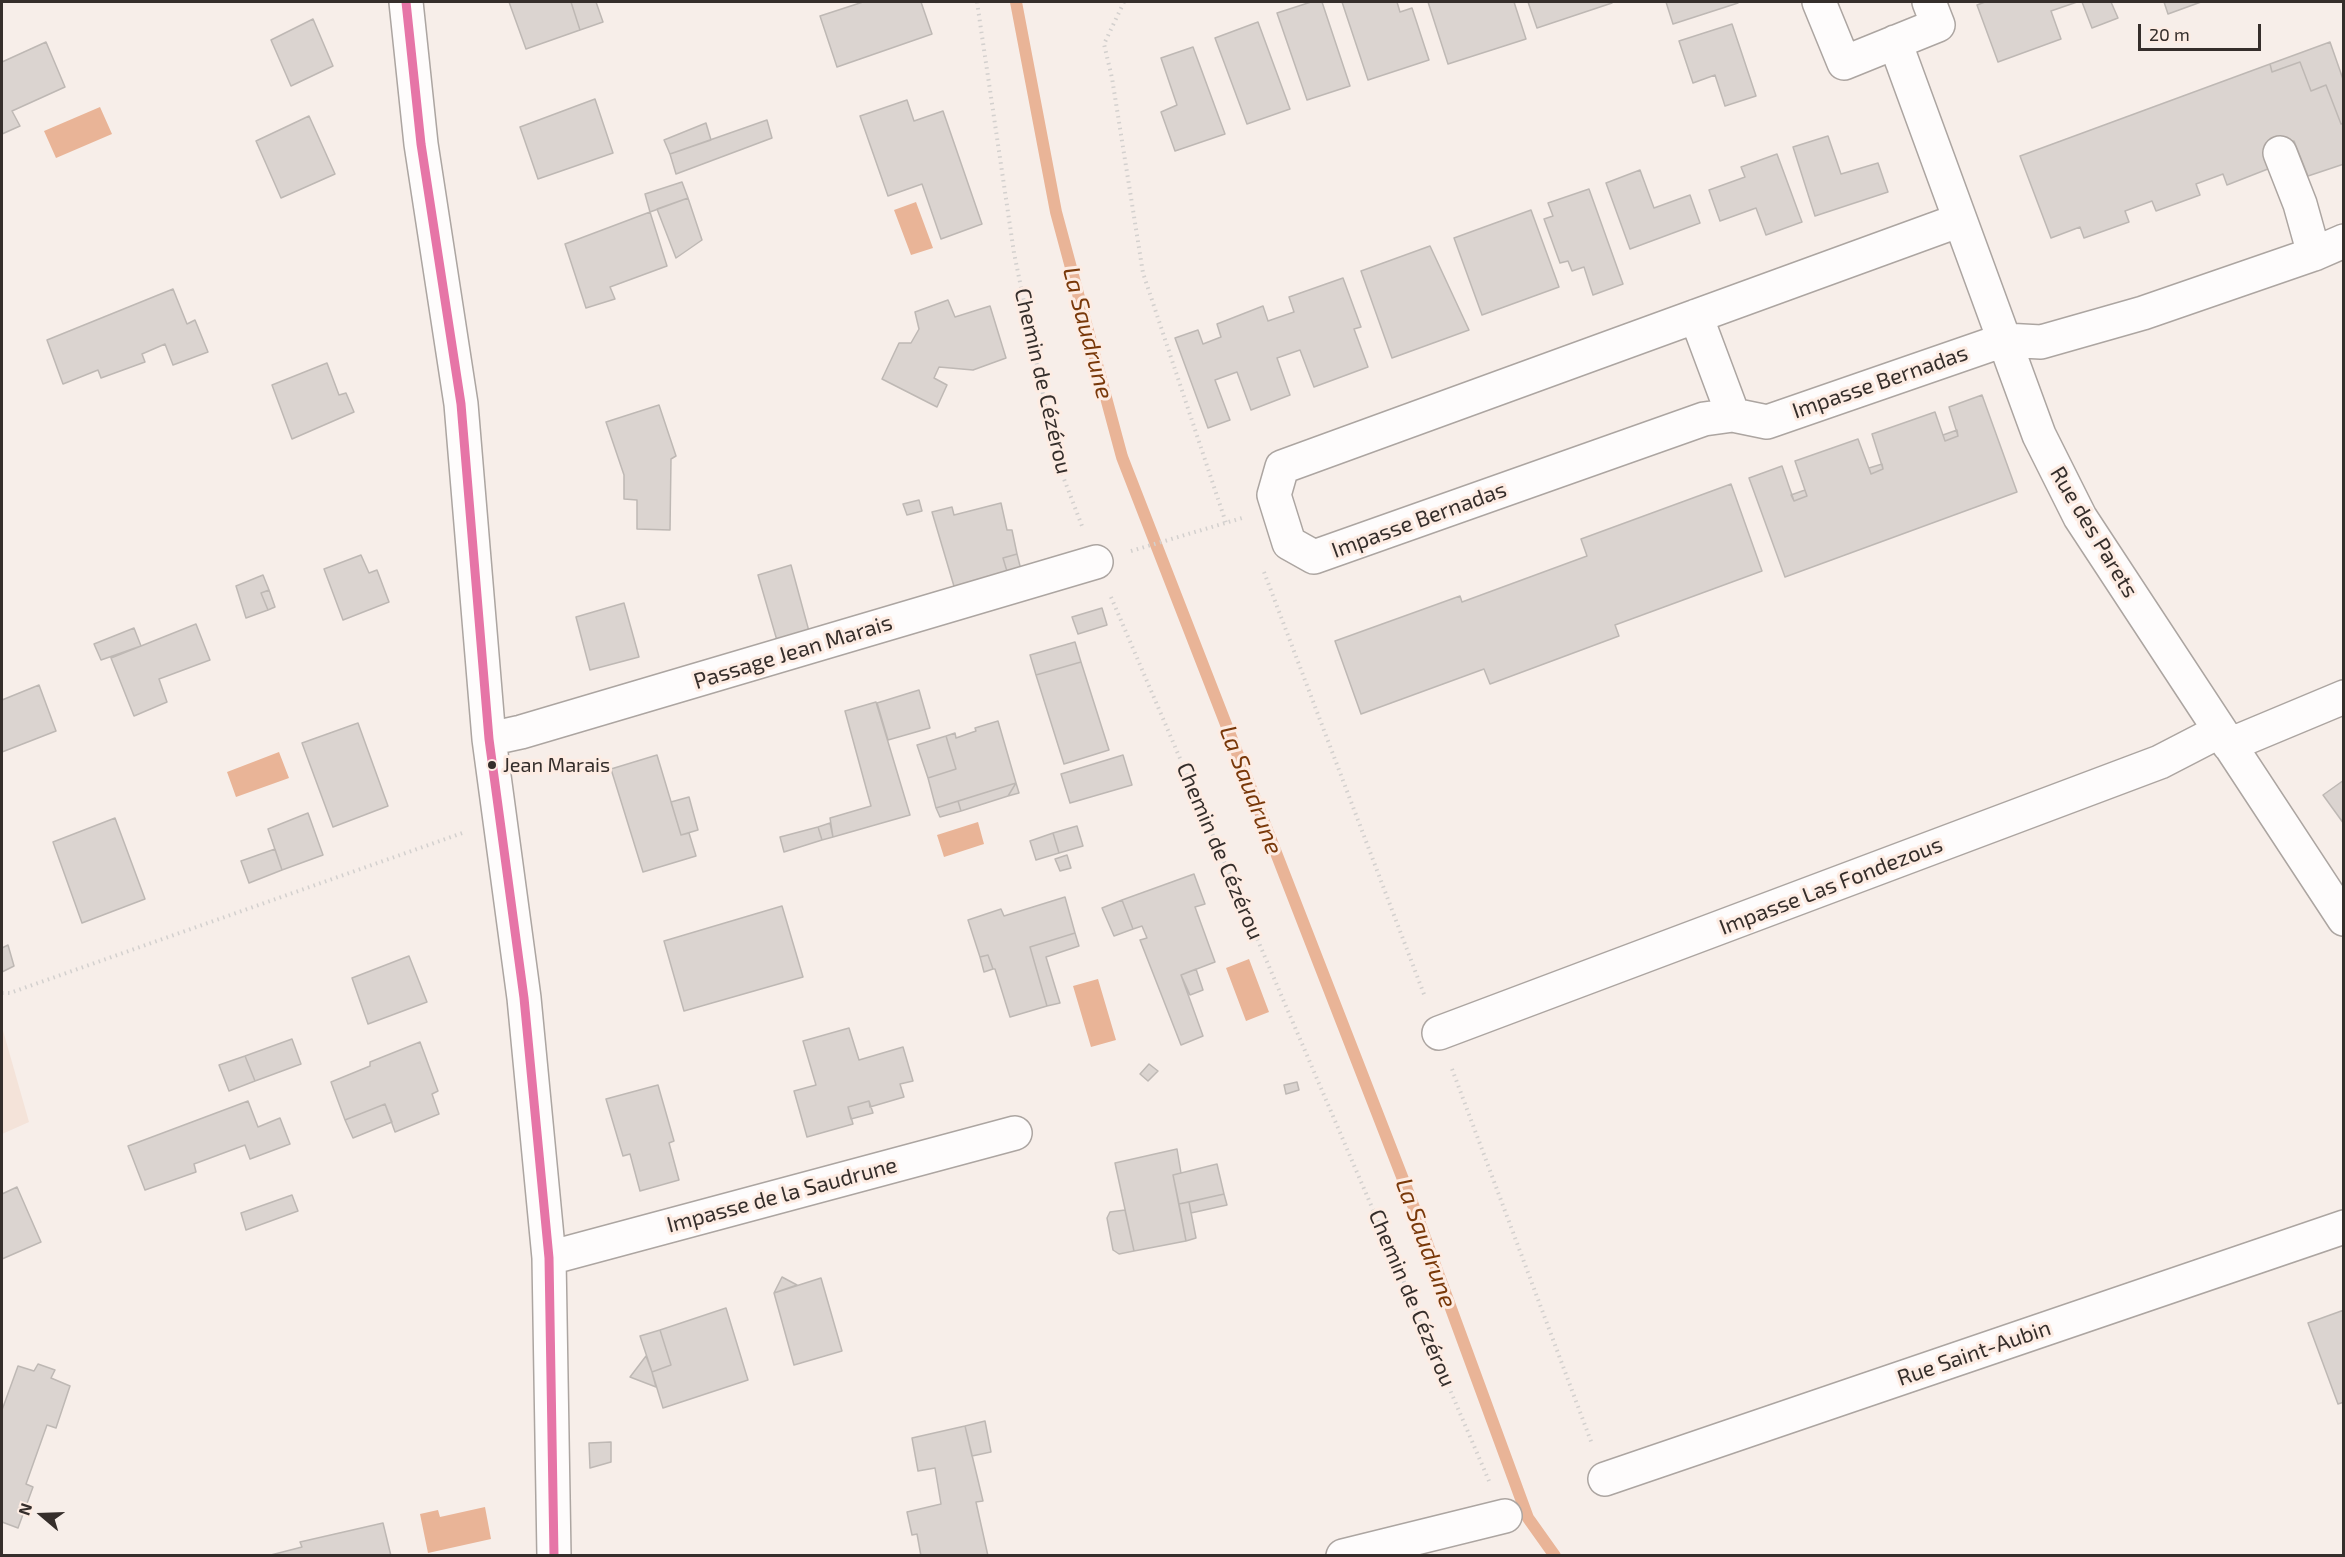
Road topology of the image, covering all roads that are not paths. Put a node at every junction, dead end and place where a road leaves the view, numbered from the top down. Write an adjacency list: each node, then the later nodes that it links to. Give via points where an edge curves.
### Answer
1 (406, 2): 14 (street, via 421,144 460,404)
2 (1820, 2): 4 (street, via 1844,63)
3 (1929, 2): 4 (street, via 1938,25)
4 (1895, 42): 6 (street, Rue des Parets)
5 (2280, 153): 7 (street, via 2300,204)
6 (1960, 220): 8 (street, Impasse Bernadas); 9 (street, Rue des Parets)
7 (2329, 248): 9 (street, via 2144,314 2041,342)
8 (1696, 316): 10 (street); 10 (street, Impasse Bernadas, via 1282,467 1274,495 1289,543 1314,557 1704,419)
9 (2004, 340): 10 (street, Impasse Bernadas, via 1767,422); 13 (street, Rue des Parets, via 2039,435 2080,517)
10 (1733, 415)
11 (1096, 562): 14 (street, Passage Jean Marais)
12 (2343, 697): 13 (street, Impasse Las Fondezous)
13 (2225, 738): 15 (street, Rue des Parets); 16 (street, Impasse Las Fondezous)
14 (489, 739): 19 (street, via 524,998)
15 (2343, 919)
16 (1438, 1034)
17 (1015, 1133): 19 (street, Impasse de la Saudrune)
18 (2343, 1227): 20 (street, Rue Saint-Aubin)
19 (549, 1258): 22 (street)
20 (1605, 1479)
21 (1505, 1516): 23 (street)
22 (554, 1556)
23 (1343, 1556)

